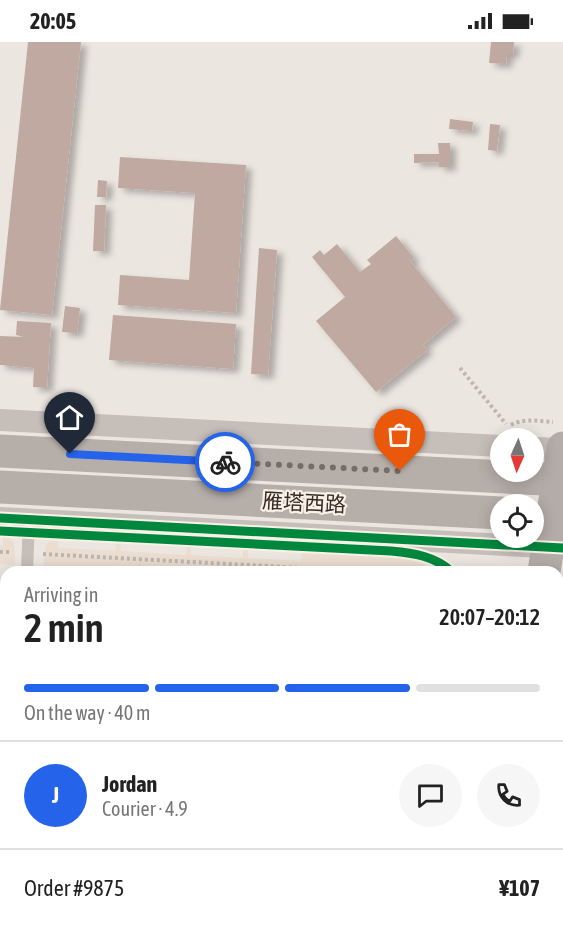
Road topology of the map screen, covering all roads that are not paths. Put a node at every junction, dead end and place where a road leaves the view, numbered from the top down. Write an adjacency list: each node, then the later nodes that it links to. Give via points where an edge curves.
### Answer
1 (0, 420): 2 (street)
2 (490, 436)
3 (0, 451): 5 (main road, 雁塔西路)
4 (544, 453): 5 (street)
5 (562, 461): 10 (main road)
6 (0, 487): 7 (main road, 雁塔西路)
7 (490, 512)
8 (0, 518): 9 (street)
9 (29, 520): 10 (street); 11 (lane)
10 (551, 536)
11 (27, 566)

